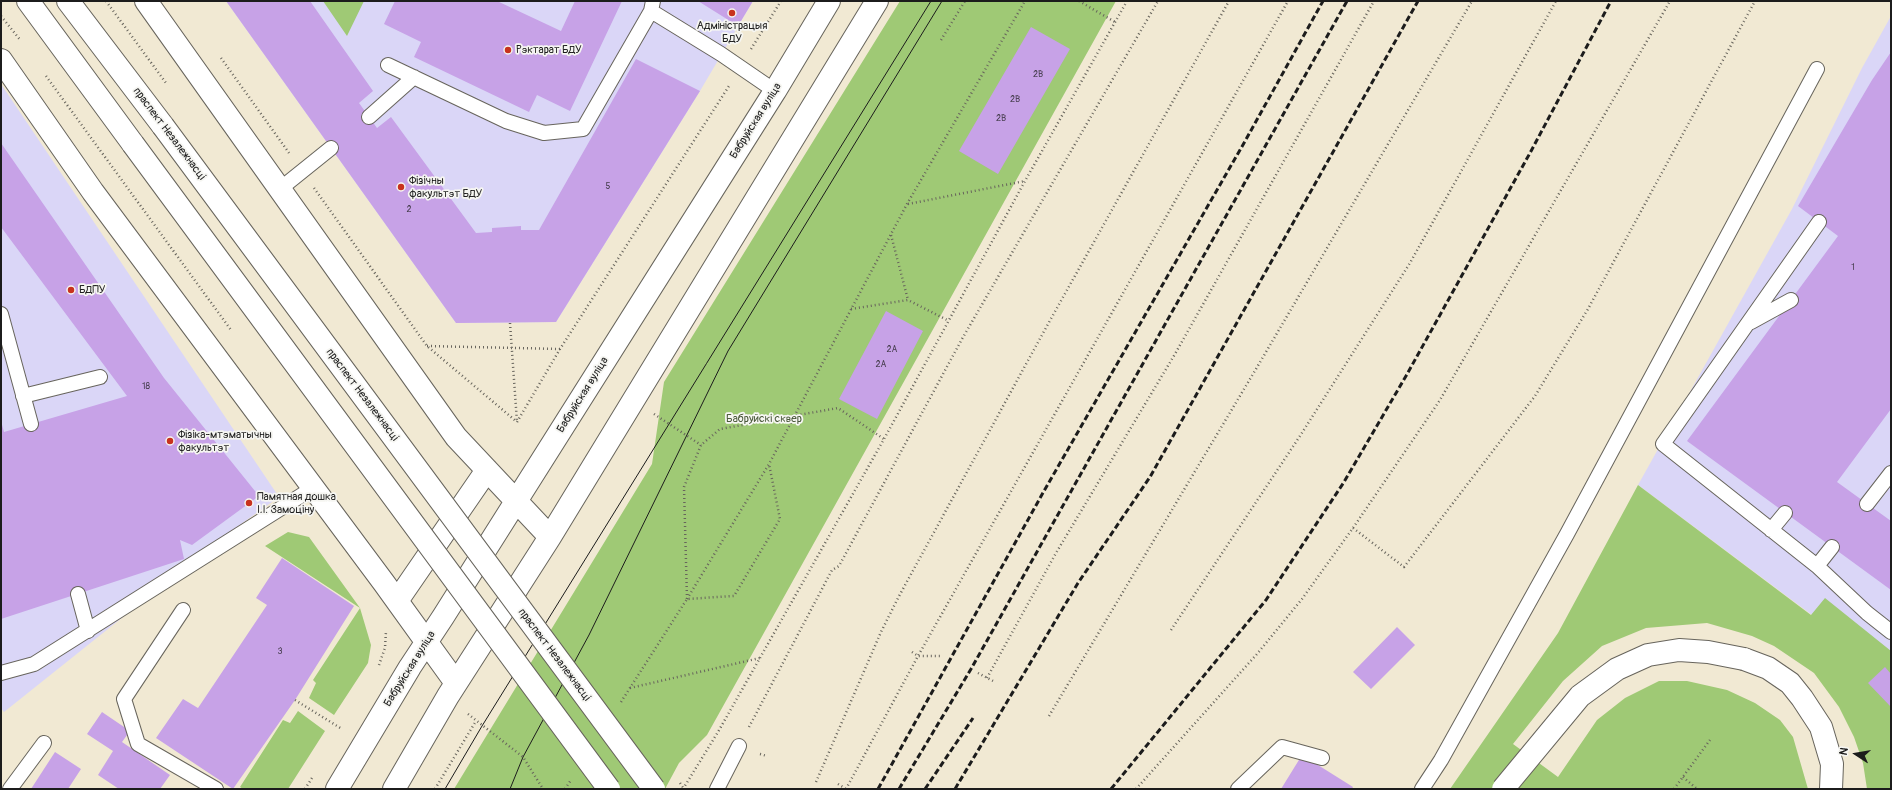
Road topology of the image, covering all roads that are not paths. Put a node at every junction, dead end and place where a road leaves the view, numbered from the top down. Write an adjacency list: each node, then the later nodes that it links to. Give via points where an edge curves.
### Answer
1 (28, 1): 47 (main road, bridge)
2 (68, 1): 48 (main road, праспект Незалежнасці, bridge)
3 (146, 1): 14 (main road)
4 (829, 1): 11 (main road, Бабруйская вуліца)
5 (877, 1): 29 (main road)
6 (652, 6): 10 (lane, via 584,129 544,133 536,131 506,121); 11 (lane)
7 (1, 60): 24 (main road, via 93,192)
8 (388, 65): 10 (lane)
9 (1817, 69): 51 (lane, via 1570,527 1441,760)
10 (414, 77): 12 (lane)
11 (775, 91): 25 (main road, Бабруйская вуліца)
12 (369, 117)
13 (331, 148): 14 (lane)
14 (280, 189): 22 (main road, via 456,437)
15 (1819, 222): 18 (lane)
16 (1791, 300): 18 (lane)
17 (1, 314): 20 (lane)
18 (1747, 324): 28 (lane, via 1663,444)
19 (100, 377): 20 (lane)
20 (23, 396): 21 (lane)
21 (31, 424)
22 (487, 470): 25 (main road); 33 (main road)
23 (1891, 473): 26 (lane)
24 (313, 488): 33 (main road); 35 (lane)
25 (517, 501): 29 (main road); 37 (main road, Бабруйская вуліца)
26 (1867, 504)
27 (1785, 513): 28 (lane)
28 (1771, 530): 31 (lane)
29 (550, 536): 39 (main road)
30 (1832, 547): 31 (lane)
31 (1817, 566): 36 (lane, via 1867,614)
32 (78, 594): 35 (lane)
33 (397, 601): 37 (main road)
34 (183, 610): 44 (lane, via 124,699 138,744)
35 (88, 631): 38 (lane, via 34,664)
36 (1891, 632)
37 (426, 644): 39 (main road); 45 (main road, Бабруйская вуліца)
38 (1, 673)
39 (456, 684): 46 (main road)
40 (44, 743): 43 (lane)
41 (739, 746): 49 (lane)
42 (1322, 758): 50 (lane, via 1282,747)
43 (10, 789)
44 (216, 789)
45 (337, 789)
46 (394, 789)
47 (609, 789)
48 (654, 789)
49 (717, 789)
50 (1238, 789)
51 (1422, 789)
52 (1503, 789): 53 (main road, bridge, via 1580,696 1617,669 1648,655 1679,650 1744,659 1768,668 1790,683 1821,726 1832,764)
53 (1831, 789)

